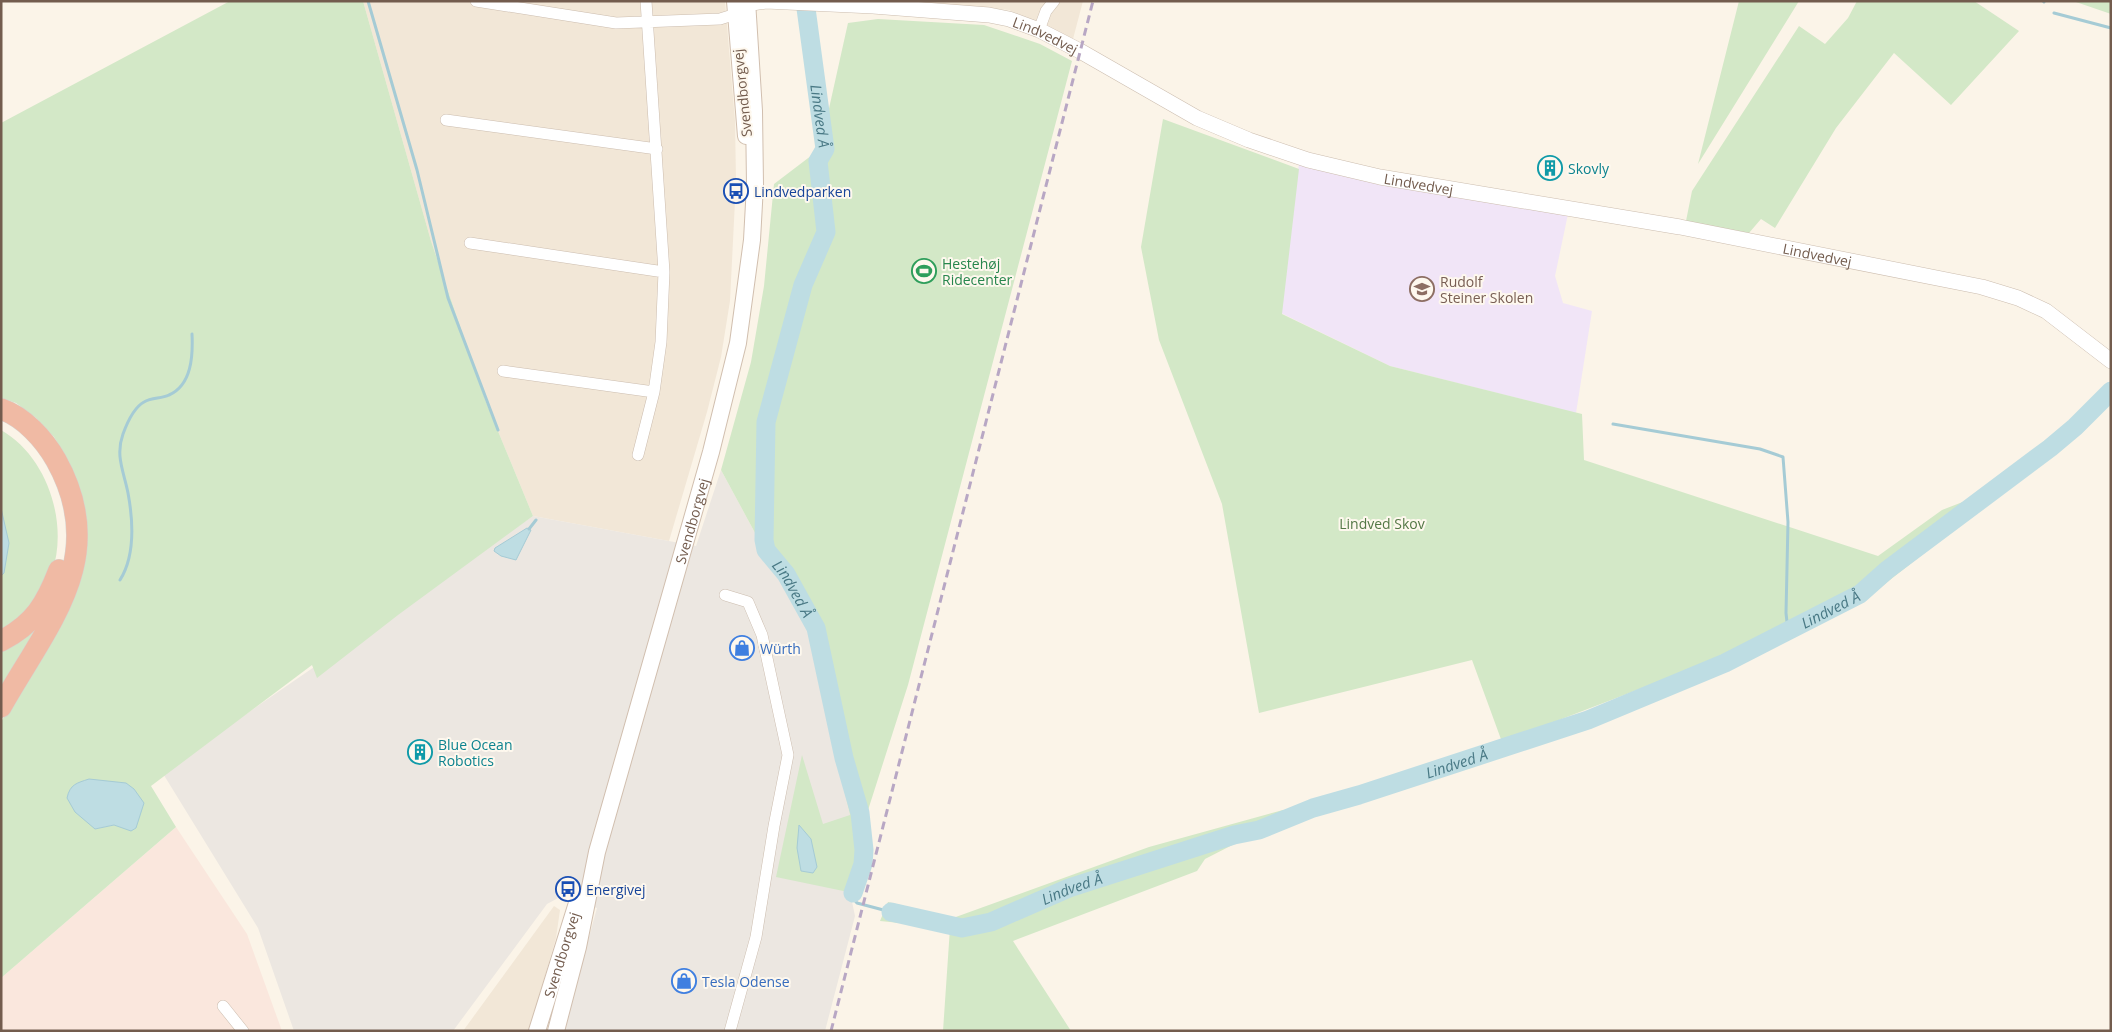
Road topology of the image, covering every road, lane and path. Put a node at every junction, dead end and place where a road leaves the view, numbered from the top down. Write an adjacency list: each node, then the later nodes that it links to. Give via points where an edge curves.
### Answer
1 (476, 1): 5 (street, via 616,23)
2 (646, 1): 5 (street)
3 (1054, 1): 6 (street, via 1046,11)
4 (742, 6): 5 (street, via 720,18); 6 (street, Lindvedvej, via 766,1 989,15); 20 (main road, Svendborgvej, via 742,111 755,185 752,240 738,343)
5 (648, 22): 8 (street)
6 (1039, 30): 11 (street, Lindvedvej, via 1197,118 1308,160 1380,177 1680,227 1982,287 2046,311)
7 (446, 120): 8 (street)
8 (657, 150): 10 (street)
9 (470, 243): 10 (street)
10 (664, 272): 13 (street, via 662,331)
11 (2111, 361)
12 (503, 371): 13 (street)
13 (654, 392): 16 (street)
14 (1, 409): 19 (highway, via 30,427 49,448 63,472 72,499 77,532 74,566 64,598 50,628)
15 (1, 423): 18 (highway, via 35,450 50,476 60,505 64,536 60,567 50,593 34,618)
16 (638, 455)
17 (726, 595): 27 (street, via 748,602 762,635 788,755 756,937)
18 (1, 640)
19 (1, 707)
20 (596, 852): 21 (main road, Svendborgvej, via 582,883); 26 (main road, Svendborgvej, via 578,947)
21 (574, 913): 24 (main road, Svendborgvej); 25 (main road)
22 (223, 1006): 23 (street)
23 (243, 1031)
24 (537, 1031)
25 (546, 1031)
26 (556, 1031)
27 (730, 1031)

